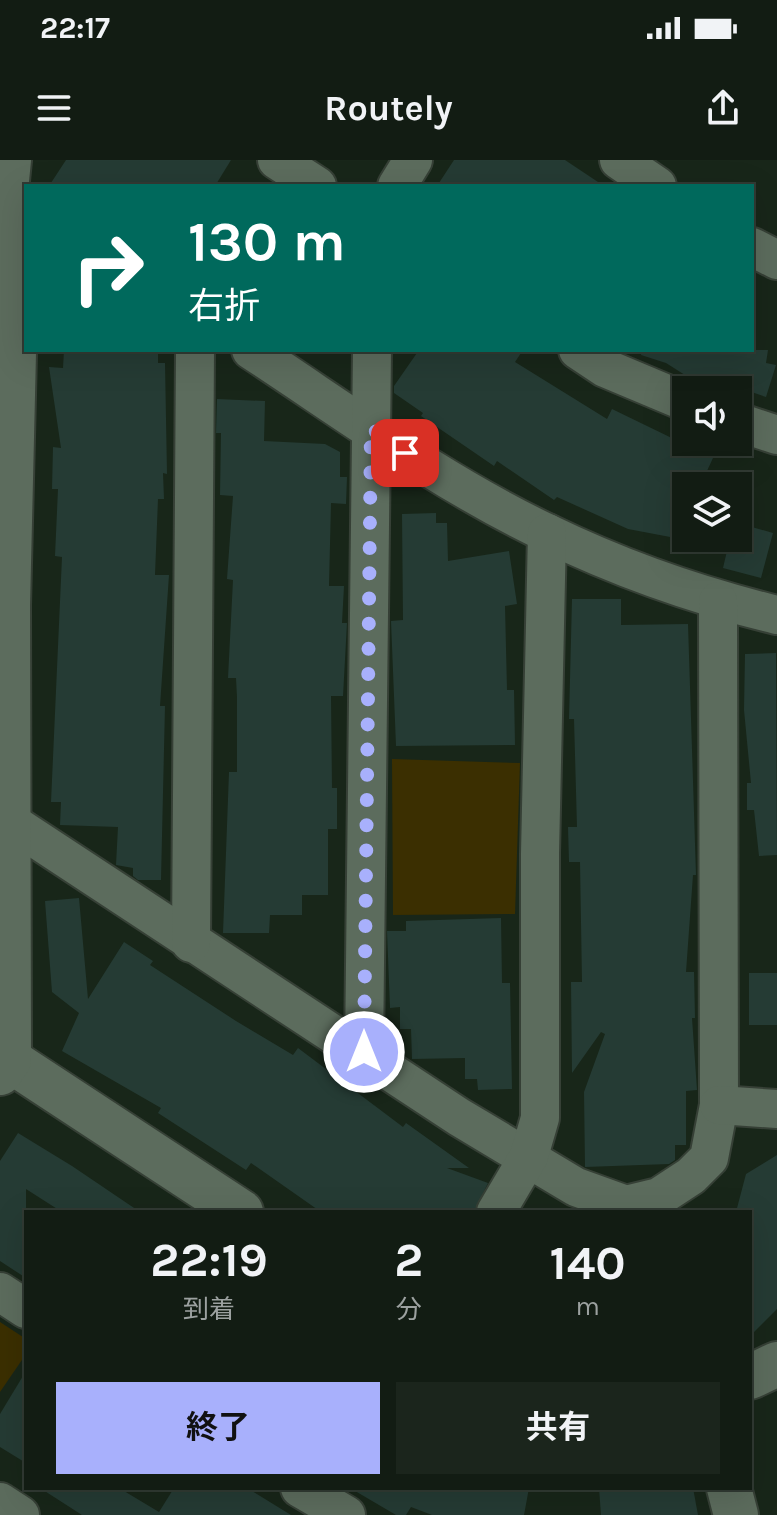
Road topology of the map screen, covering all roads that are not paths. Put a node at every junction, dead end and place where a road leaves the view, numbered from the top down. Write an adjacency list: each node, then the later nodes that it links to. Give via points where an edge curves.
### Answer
1 (277, 160): 4 (street)
2 (413, 160): 5 (street)
3 (619, 160): 6 (street)
4 (314, 184)
5 (398, 184)
6 (654, 184)
7 (10, 186): 15 (street, via 17,226)
8 (754, 248): 9 (street)
9 (777, 260)
10 (195, 352): 24 (street)
11 (254, 352): 17 (street)
12 (372, 352): 17 (street)
13 (581, 352): 14 (street)
14 (672, 396)
15 (7, 400): 21 (street)
16 (752, 427): 18 (street)
17 (371, 428): 19 (street); 25 (street)
18 (777, 435)
19 (547, 533): 20 (street); 29 (street, via 540,1118)
20 (718, 601): 22 (street); 27 (street)
21 (4, 604): 23 (street)
22 (777, 615)
23 (9, 821): 24 (street); 26 (street)
24 (191, 943): 25 (street)
25 (364, 1052): 29 (street, via 459,1117)
26 (3, 1063): 30 (street)
27 (719, 1105): 28 (street); 29 (street, via 709,1158 659,1197 626,1205 576,1187)
28 (777, 1109)
29 (529, 1156): 31 (street)
30 (238, 1210)
31 (497, 1210)
32 (0, 1292): 33 (street)
33 (24, 1308)
34 (777, 1364): 35 (street)
35 (752, 1376)
36 (730, 1490): 39 (street)
37 (0, 1502): 38 (street)
38 (20, 1515)
39 (736, 1515)

